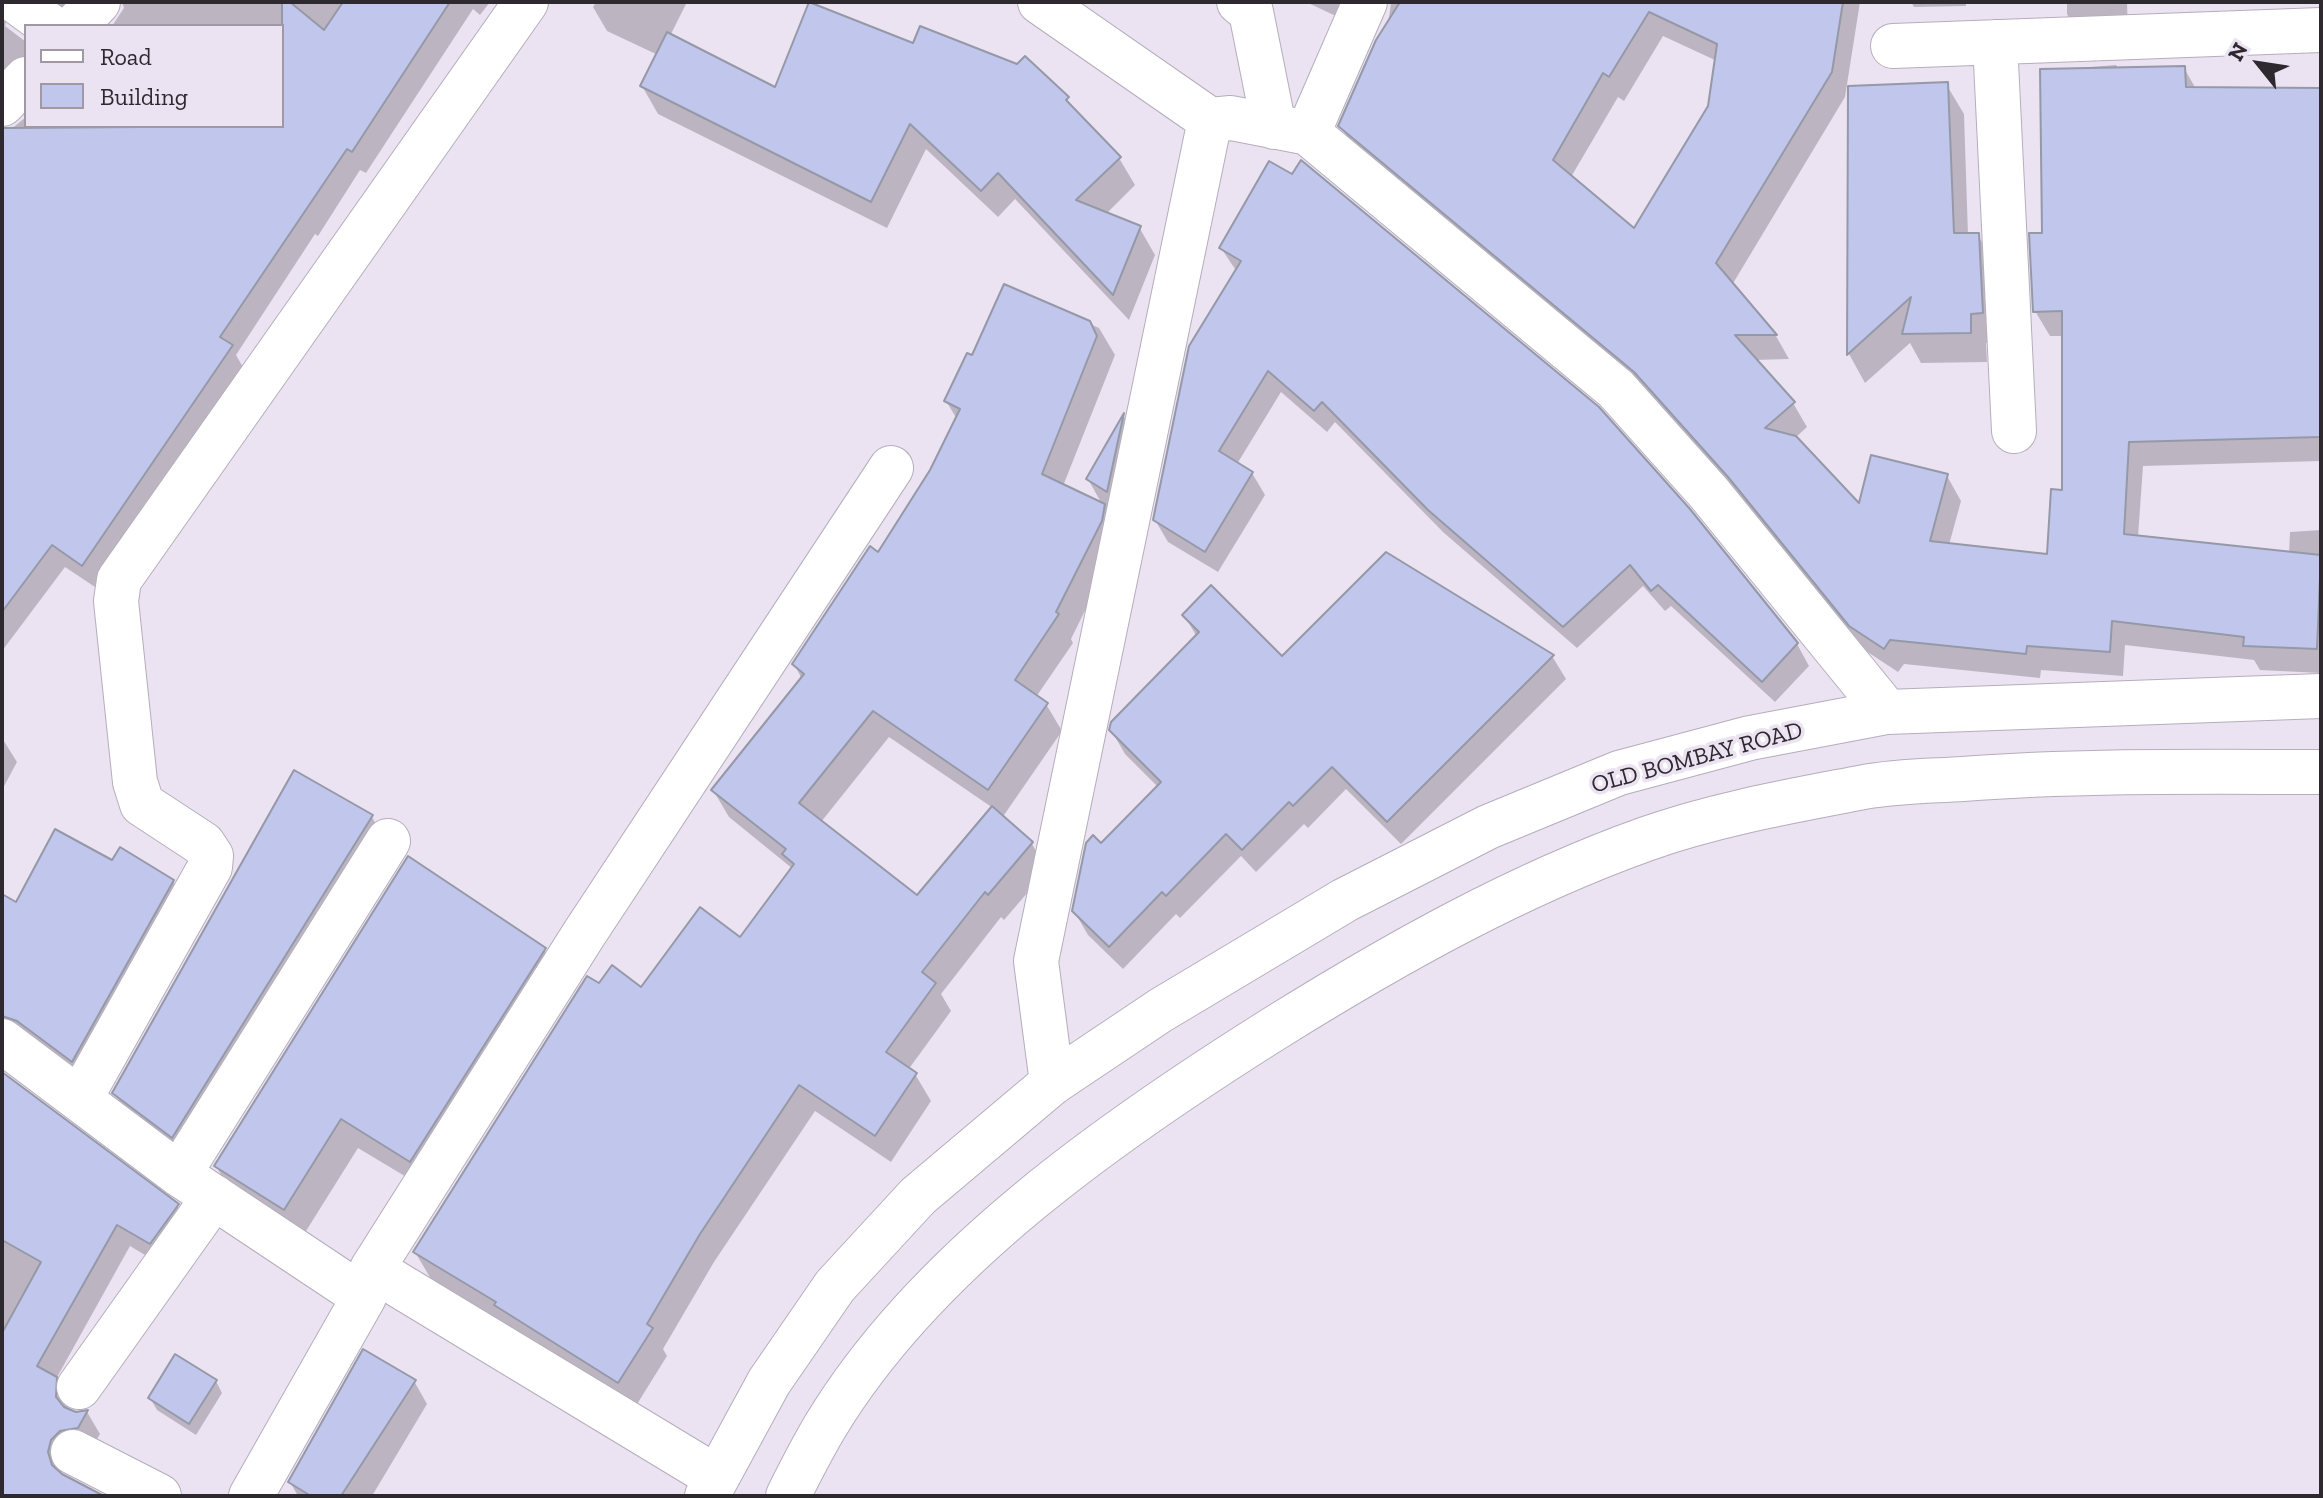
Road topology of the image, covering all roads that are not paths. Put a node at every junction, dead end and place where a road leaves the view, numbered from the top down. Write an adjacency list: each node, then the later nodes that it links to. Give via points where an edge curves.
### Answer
1 (17, 2): 7 (street)
2 (98, 2): 8 (street)
3 (526, 2): 24 (street, via 119,580 116,601 135,782 142,804 203,844 211,856 210,867)
4 (1040, 2): 14 (street)
5 (1239, 2): 15 (street, via 1251,12)
6 (1365, 2): 15 (street)
7 (47, 24)
8 (77, 24)
9 (2321, 30): 10 (street)
10 (1995, 42): 11 (street); 16 (street)
11 (1893, 46)
12 (24, 81): 13 (street)
13 (2, 104)
14 (1210, 120): 15 (street, via 1231,118); 23 (street, via 1036,961)
15 (1291, 130): 19 (street, via 1616,389 1709,493)
16 (2014, 431)
17 (891, 468): 26 (street, via 584,934)
18 (2321, 696): 19 (street, OLD BOMBAY ROAD)
19 (1887, 712): 23 (street, OLD BOMBAY ROAD, via 1750,738 1619,773 1488,827 1345,900 1161,1010)
20 (2321, 772): 32 (street, via 2039,773 1871,786 1649,838 1522,890 1381,962 1099,1145 977,1247 896,1332 828,1422)
21 (388, 841): 25 (street)
22 (2, 1041): 24 (street)
23 (1052, 1083): 29 (street, OLD BOMBAY ROAD, via 918,1196 835,1286 769,1382)
24 (81, 1097): 25 (street)
25 (196, 1185): 26 (street); 27 (street)
26 (368, 1283): 29 (street); 31 (street)
27 (79, 1387)
28 (73, 1452): 30 (street)
29 (712, 1486)
30 (159, 1496)
31 (251, 1496)
32 (788, 1496)

